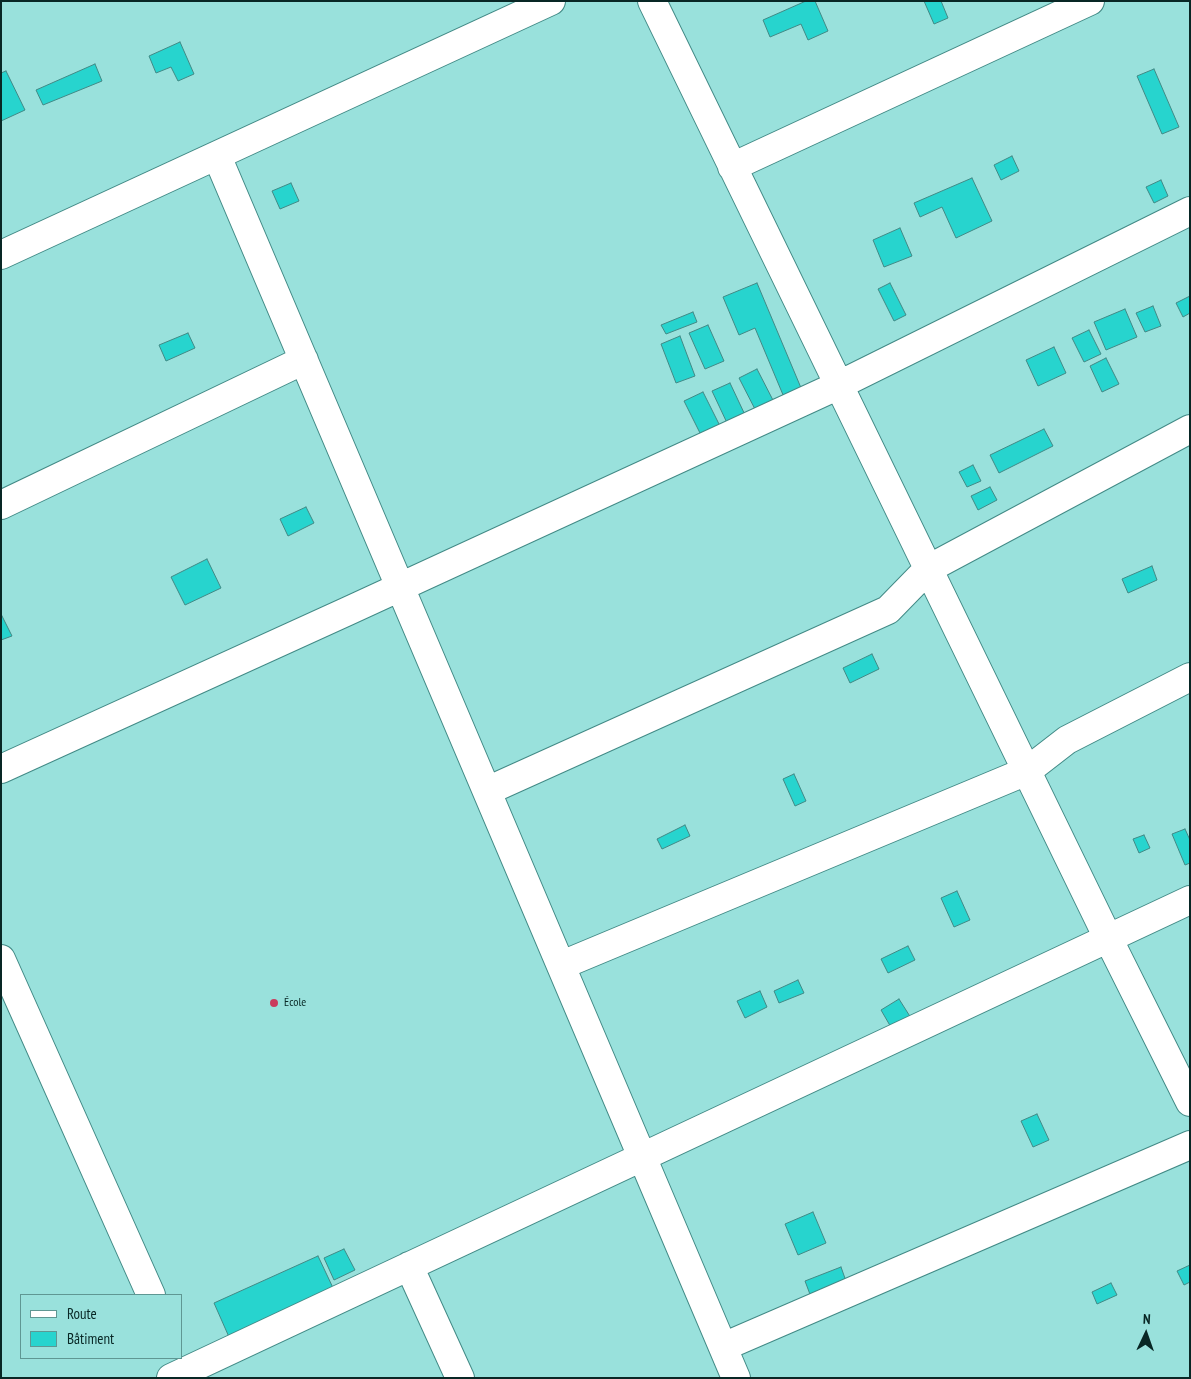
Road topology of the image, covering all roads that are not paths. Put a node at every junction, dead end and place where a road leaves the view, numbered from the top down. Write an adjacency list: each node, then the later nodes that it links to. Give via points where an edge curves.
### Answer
1 (551, 1): 4 (street)
2 (652, 1): 5 (street)
3 (1090, 1): 5 (street)
4 (217, 156): 7 (street); 8 (street)
5 (732, 167): 9 (street)
6 (1190, 210): 9 (street)
7 (1, 255)
8 (304, 360): 11 (street); 13 (street)
9 (839, 385): 12 (street); 13 (street)
10 (1190, 429): 12 (street)
11 (1, 505)
12 (928, 569): 16 (street); 17 (street, via 888,610)
13 (401, 587): 15 (street); 17 (street)
14 (1190, 677): 16 (street, via 1067,740)
15 (1, 769)
16 (1027, 772): 19 (street); 21 (street)
17 (487, 791): 21 (street)
18 (1190, 900): 19 (street)
19 (1108, 938): 22 (street); 24 (street)
20 (1, 959): 26 (street)
21 (562, 965): 24 (street)
22 (1190, 1102)
23 (1190, 1145): 27 (street)
24 (643, 1156): 25 (street); 27 (street)
25 (409, 1266): 28 (street); 29 (street)
26 (151, 1294)
27 (723, 1347): 30 (street)
28 (181, 1371)
29 (460, 1378)
30 (736, 1378)

